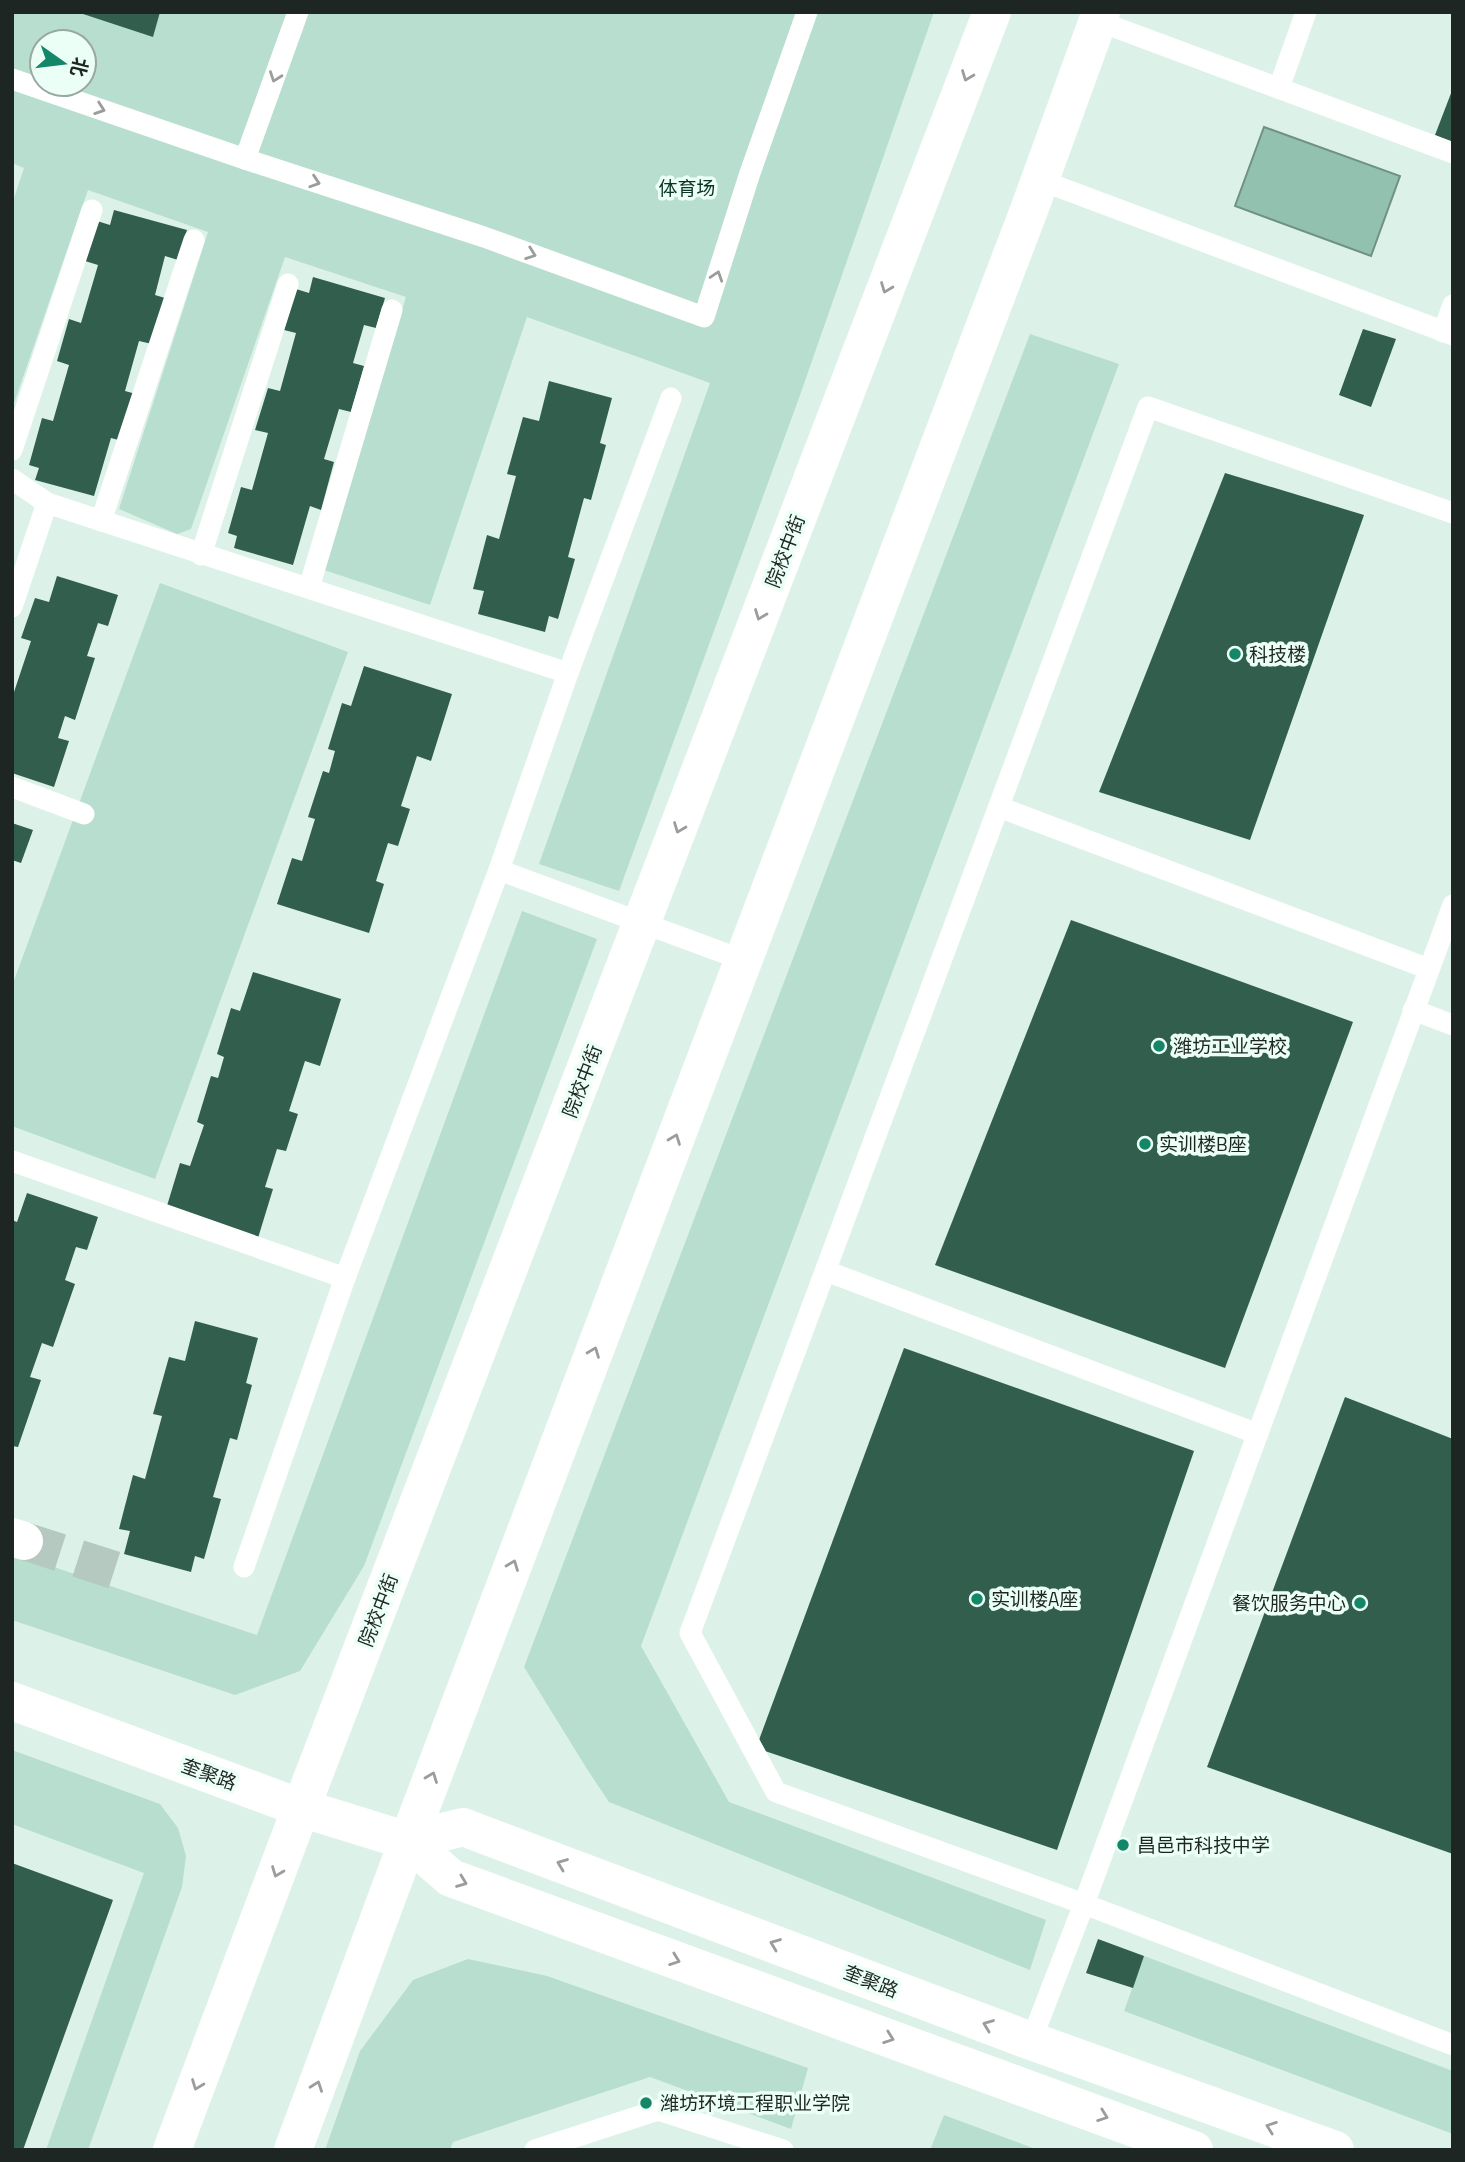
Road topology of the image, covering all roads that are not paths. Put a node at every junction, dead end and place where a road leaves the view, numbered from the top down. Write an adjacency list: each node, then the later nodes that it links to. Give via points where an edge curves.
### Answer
1 (298, 12): 9 (lane, one-way to 9)
2 (807, 12): 9 (lane, one-way to 2, via 484,237 704,317)
3 (992, 12): 32 (main road, 院校中街, one-way to 32)
4 (1306, 12): 7 (lane)
5 (1099, 16): 7 (lane); 10 (main road)
6 (12, 79): 9 (lane, one-way to 9)
7 (1279, 88): 8 (lane)
8 (1453, 153)
9 (246, 159)
10 (1041, 180): 16 (lane); 33 (main road)
11 (92, 210): 18 (lane)
12 (194, 240): 22 (lane)
13 (289, 284): 23 (lane)
14 (1453, 305): 16 (lane)
15 (392, 310): 24 (lane)
16 (1448, 333)
17 (671, 398): 26 (lane)
18 (12, 450)
19 (12, 479): 20 (lane)
20 (47, 503): 22 (lane); 25 (lane)
21 (1453, 513): 28 (lane, via 1148,407)
22 (101, 522): 23 (lane)
23 (201, 555): 24 (lane)
24 (309, 589): 26 (lane)
25 (12, 607)
26 (568, 673): 30 (lane)
27 (12, 787): 29 (lane)
28 (999, 807): 34 (lane); 38 (lane)
29 (83, 814)
30 (499, 870): 32 (lane); 39 (lane)
31 (1453, 905): 34 (lane)
32 (642, 923): 33 (lane); 43 (main road, 院校中街)
33 (743, 960): 44 (main road, one-way to 33)
34 (1429, 969): 35 (lane)
35 (1413, 1010): 36 (lane); 40 (lane)
36 (1453, 1025)
37 (12, 1161): 39 (lane)
38 (826, 1271): 40 (lane); 45 (lane, via 690,1633 775,1792)
39 (345, 1278): 41 (lane)
40 (1258, 1434): 45 (lane)
41 (244, 1567)
42 (12, 1700): 43 (main road, 奎聚路)
43 (301, 1808): 44 (main road, 奎聚路); 48 (main road, 院校中街, one-way to 48)
44 (408, 1841): 46 (main road, 奎聚路, one-way to 44, via 463,1827); 49 (main road, one-way to 44); 52 (main road, 奎聚路, one-way to 52, via 451,1878)
45 (1084, 1904): 46 (lane); 47 (lane)
46 (1031, 2041): 53 (main road, 奎聚路, one-way to 46)
47 (1453, 2045)
48 (172, 2150)
49 (293, 2150)
50 (535, 2150): 51 (lane, via 658,2109)
51 (783, 2150)
52 (1194, 2150)
53 (1335, 2150)

